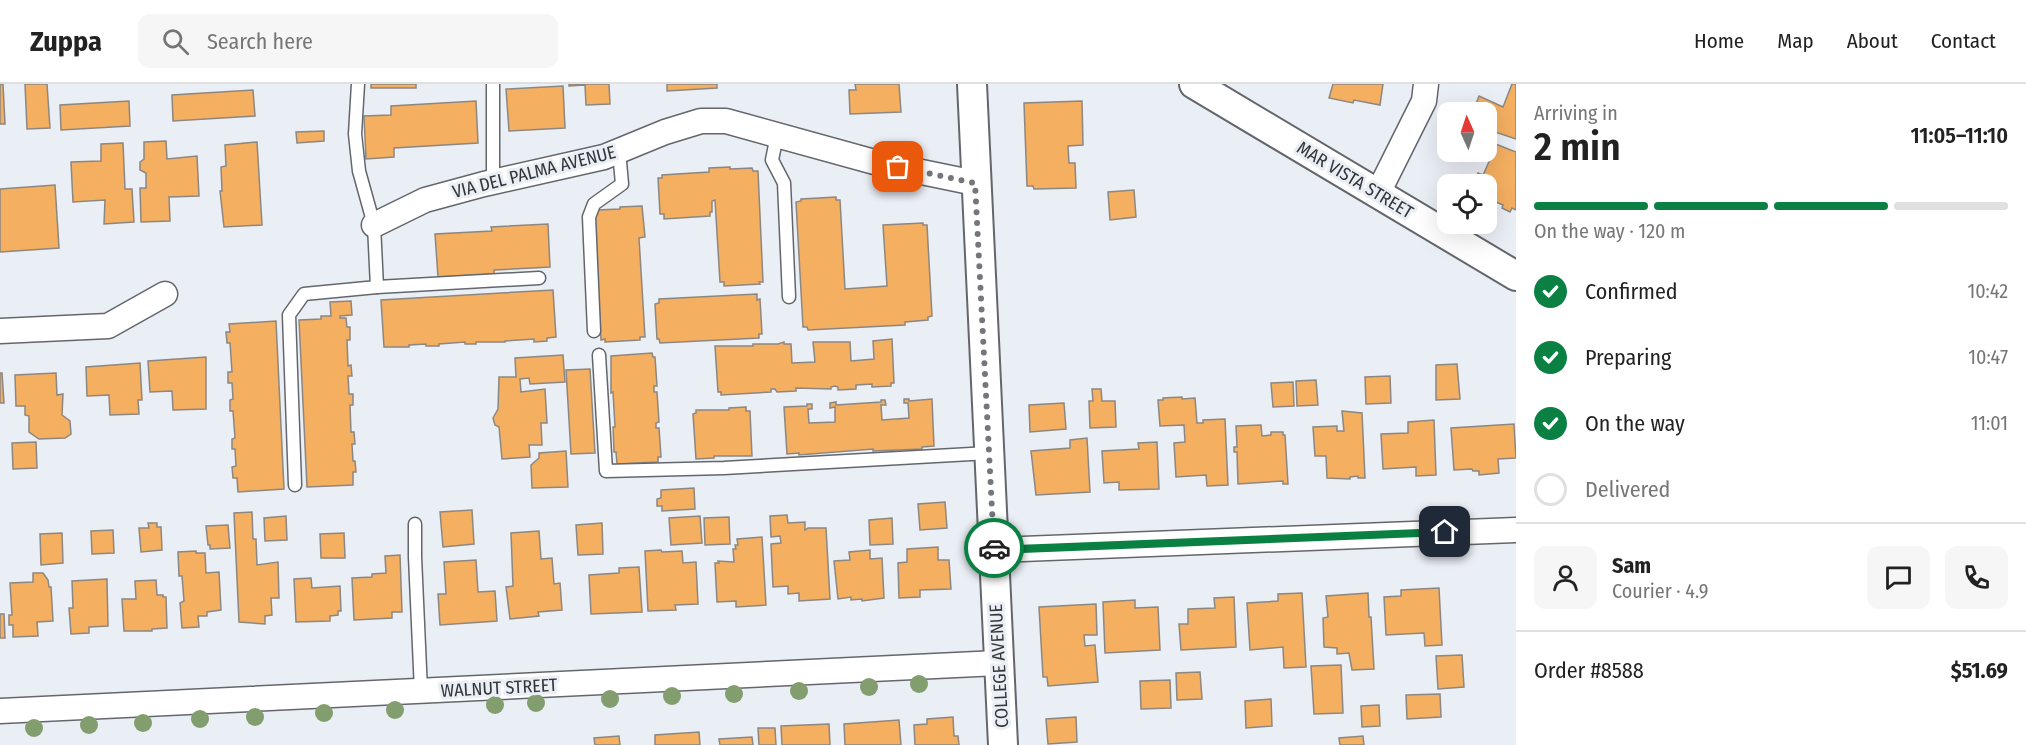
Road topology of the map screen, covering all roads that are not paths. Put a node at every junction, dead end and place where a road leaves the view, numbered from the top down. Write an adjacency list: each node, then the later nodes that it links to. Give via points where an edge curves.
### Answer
1 (358, 84): 11 (lane, via 355,134 359,171)
2 (493, 84): 8 (lane)
3 (972, 84): 9 (street, COLLEGE AVENUE)
4 (1194, 84): 10 (street, MAR VISTA STREET)
5 (1426, 84): 10 (street, via 1424,101)
6 (777, 135): 7 (street, VIA DEL PALMA AVENUE, via 726,121 701,121); 9 (street, VIA DEL PALMA AVENUE, via 878,163); 16 (lane, via 772,160 784,183)
7 (619, 151): 8 (street, VIA DEL PALMA AVENUE); 18 (lane, via 622,184 594,204 589,217)
8 (493, 182): 11 (street, VIA DEL PALMA AVENUE, via 425,200)
9 (975, 183): 20 (street, COLLEGE AVENUE)
10 (1378, 193): 12 (street, MAR VISTA STREET)
11 (374, 225): 14 (lane)
12 (1516, 276)
13 (538, 278): 14 (lane)
14 (377, 287): 21 (lane, via 304,294 289,315)
15 (165, 294): 17 (street, via 108,326)
16 (789, 297)
17 (0, 330)
18 (594, 331)
19 (599, 355): 20 (lane, via 606,471)
20 (989, 453): 24 (street, COLLEGE AVENUE)
21 (295, 485)
22 (416, 524): 26 (lane)
23 (1516, 530): 24 (street)
24 (994, 550): 25 (street, COLLEGE AVENUE)
25 (998, 663): 26 (street, WALNUT STREET); 28 (street, COLLEGE AVENUE)
26 (422, 692): 27 (street, WALNUT STREET)
27 (0, 711)
28 (1004, 745)

